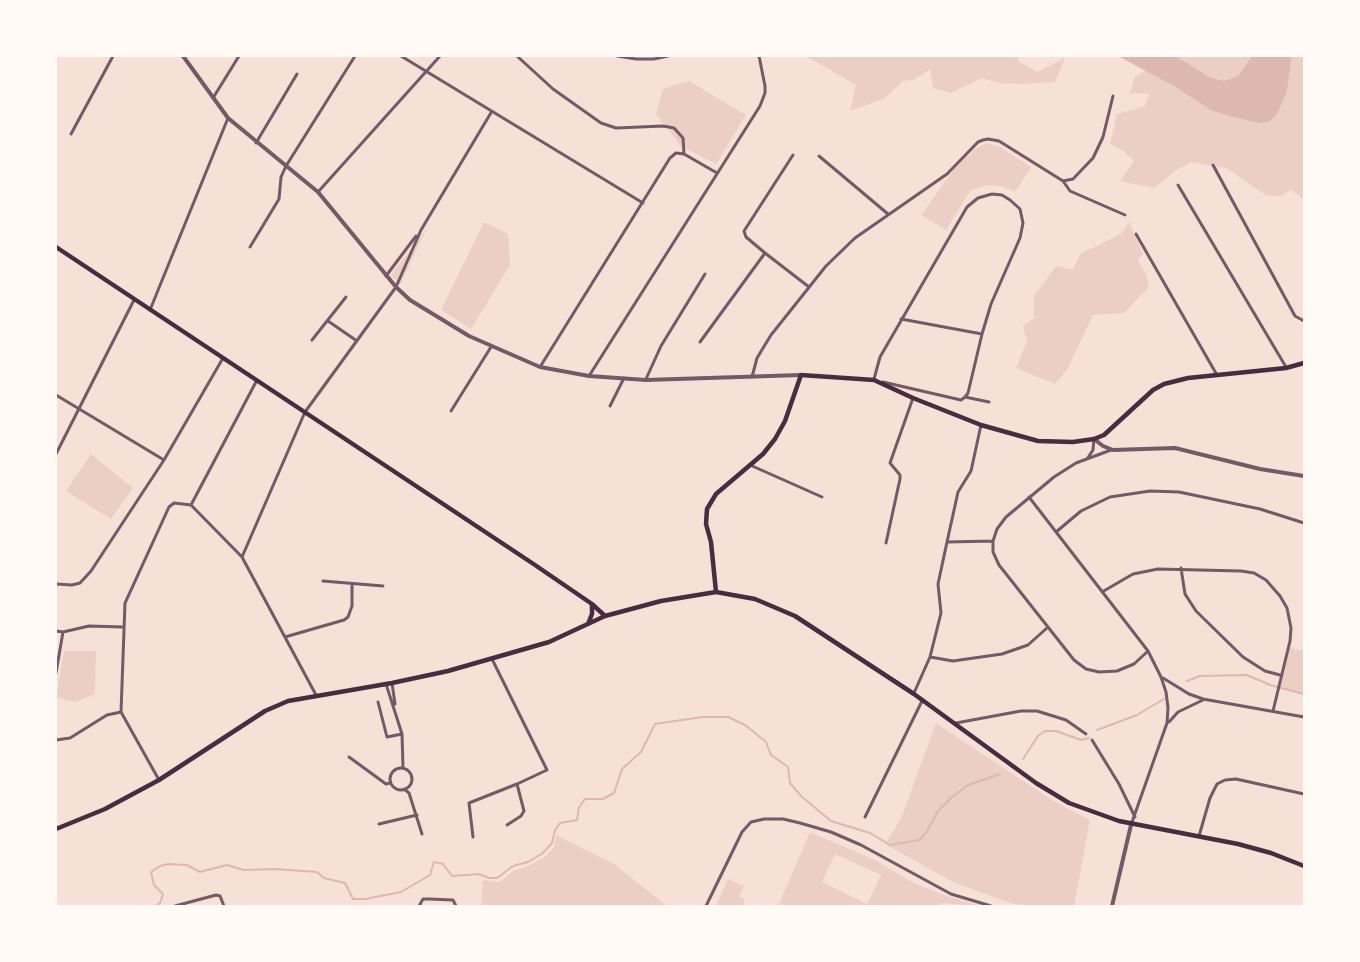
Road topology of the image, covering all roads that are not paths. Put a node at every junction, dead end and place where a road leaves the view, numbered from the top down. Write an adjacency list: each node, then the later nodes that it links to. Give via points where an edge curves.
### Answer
1 (113, 56): 17 (street)
2 (183, 56): 14 (street)
3 (239, 56): 14 (street)
4 (355, 56): 23 (street)
5 (401, 56): 11 (street)
6 (440, 56): 11 (street)
7 (517, 56): 19 (street, via 553,89 601,123 616,128 674,128 683,138)
8 (616, 56): 9 (street)
9 (668, 56)
10 (759, 56): 24 (street, via 765,86 762,100)
11 (426, 71): 15 (street); 27 (street)
12 (297, 74): 18 (street)
13 (1113, 96): 25 (street, via 1103,137 1093,158 1073,179)
14 (213, 99): 16 (street)
15 (492, 111): 28 (street); 31 (street)
16 (228, 118): 18 (street); 42 (street)
17 (71, 134)
18 (256, 142): 23 (street)
19 (684, 154): 24 (street); 28 (street, via 676,153 670,158)
20 (793, 155): 35 (street, via 744,231)
21 (819, 156): 29 (street)
22 (1213, 165): 45 (street, via 1295,316)
23 (286, 166): 27 (street); 34 (street, via 279,199)
24 (717, 173): 57 (street)
25 (1062, 181): 29 (street, via 999,141 988,139 978,142 947,174); 30 (street, via 1070,191)
26 (1178, 185): 54 (street)
27 (318, 192): 37 (street)
28 (643, 203): 53 (street)
29 (888, 214): 39 (street, via 855,238)
30 (1125, 215)
31 (421, 230): 37 (street); 38 (street)
32 (1136, 234): 56 (street)
33 (56, 247): 41 (main road)
34 (250, 248)
35 (765, 253): 39 (street); 49 (street)
36 (705, 274): 61 (street, via 661,346)
37 (386, 276): 38 (street)
38 (396, 287): 48 (street); 50 (street, via 410,300)
39 (809, 287): 58 (street, via 771,335 757,358)
40 (346, 297): 44 (street)
41 (134, 300): 42 (main road); 68 (street)
42 (150, 310): 51 (main road)
43 (901, 319): 46 (street); 46 (street, via 967,207 978,198 1002,195 1020,209 1023,223); 62 (street, via 880,357)
44 (328, 321): 47 (street); 48 (street)
45 (1305, 321)
46 (982, 334): 64 (street)
47 (312, 340)
48 (357, 341): 70 (street)
49 (700, 342)
50 (491, 347): 53 (street); 69 (street)
51 (223, 358): 60 (main road); 76 (street)
52 (1305, 363): 54 (main road)
53 (540, 367): 57 (street)
54 (1286, 368): 56 (main road)
55 (801, 375): 58 (street); 62 (main road); 78 (main road, via 775,439)
56 (1217, 375): 72 (main road, via 1164,384)
57 (589, 376): 59 (street)
58 (752, 377): 61 (street)
59 (624, 378): 61 (street); 67 (street)
60 (257, 380): 70 (main road); 82 (street)
61 (646, 380)
62 (874, 380): 64 (street, via 961,400); 65 (main road)
63 (56, 396): 68 (street)
64 (964, 397): 66 (street)
65 (914, 398): 71 (main road); 87 (street, via 890,463 900,479)
66 (989, 402)
67 (610, 406)
68 (79, 408): 73 (street); 76 (street)
69 (450, 411)
70 (305, 412): 88 (street); 96 (main road)
71 (981, 425): 72 (main road, via 1038,441); 86 (street, via 971,471 958,492)
72 (1094, 440): 74 (street); 77 (street)
73 (58, 446): 75 (street)
74 (1113, 450): 77 (street); 79 (street, via 1175,448)
75 (56, 454)
76 (164, 460): 91 (street, via 91,571 80,583)
77 (1086, 460): 81 (street, via 1054,477)
78 (750, 465): 80 (street); 94 (main road, via 716,494 707,508 706,531 711,542)
79 (1305, 476)
80 (822, 497)
81 (1029, 497): 84 (street); 85 (street, via 1006,517)
82 (191, 505): 88 (street); 100 (street, via 174,503 169,507 125,603)
83 (1305, 523): 84 (street, via 1179,492 1150,491 1110,497 1082,511)
84 (1056, 532): 95 (street)
85 (993, 541): 86 (street); 99 (street, via 999,565)
86 (947, 542): 105 (street, via 938,584 941,613)
87 (886, 543)
88 (242, 557): 103 (street)
89 (1181, 568): 95 (street, via 1145,570); 108 (street, via 1185,594 1196,611 1243,657 1265,671); 108 (street, via 1254,573 1273,586 1287,608 1291,628)
90 (323, 581): 92 (street)
91 (56, 584)
92 (352, 584): 93 (street); 103 (street, via 348,617)
93 (383, 586)
94 (716, 592): 97 (main road); 112 (main road, via 755,598 789,613)
95 (1102, 592): 104 (street)
96 (592, 604): 97 (main road); 98 (main road)
97 (604, 616): 98 (main road)
98 (588, 624): 106 (main road, via 549,642)
99 (1048, 626): 104 (street, via 1074,660 1086,669 1117,671 1134,664); 105 (street, via 1028,645 1002,654 953,661)
100 (123, 627): 102 (street, via 89,626); 119 (street)
101 (56, 631): 102 (street)
102 (63, 632): 107 (street)
103 (285, 637): 113 (street)
104 (1148, 651): 109 (street)
105 (930, 657): 112 (street)
106 (492, 659): 110 (main road); 131 (street, via 547,770)
107 (56, 673)
108 (1281, 675): 118 (street)
109 (1161, 677): 114 (street); 122 (street, via 1166,692)
110 (392, 683): 111 (main road); 117 (street)
111 (386, 684): 113 (main road); 117 (street)
112 (914, 694): 115 (main road)
113 (316, 696): 129 (main road, via 288,701 265,711)
114 (1203, 699): 118 (street); 122 (street, via 1190,704)
115 (922, 701): 121 (main road); 135 (street)
116 (378, 702): 123 (street, via 387,737)
117 (394, 706): 123 (street)
118 (1274, 711): 120 (street)
119 (121, 712): 125 (street, via 107,715 70,738); 129 (street)
120 (1305, 717)
121 (954, 723): 124 (street, via 1037,711 1066,720); 139 (main road, via 1069,803)
122 (1167, 723): 136 (street)
123 (402, 734): 128 (street)
124 (1086, 734)
125 (56, 740)
126 (1092, 741): 136 (street)
127 (349, 757): 130 (street)
128 (403, 767): 130 (street, via 393,770); 132 (street, via 412,776 411,784)
129 (159, 780): 140 (main road)
130 (390, 783): 132 (street)
131 (517, 784): 138 (street, via 524,811); 142 (street, via 469,803)
132 (404, 789): 134 (street)
133 (1305, 794): 143 (street, via 1225,780 1217,784 1210,798)
134 (417, 815): 137 (street); 141 (street)
135 (865, 817)
136 (1135, 817): 139 (street)
137 (379, 824)
138 (507, 825)
139 (1131, 825): 143 (main road); 151 (street)
140 (56, 829)
141 (422, 834)
142 (473, 837)
143 (1198, 837): 144 (main road, via 1249,847)
144 (1305, 866)
145 (176, 906): 146 (street, via 216,895)
146 (224, 906)
147 (419, 906): 148 (street, via 423,899 429,899 453,900)
148 (456, 906)
149 (706, 906): 150 (street, via 742,832 751,822 764,819 783,819 831,832 951,894)
150 (991, 906)
151 (1112, 906)

